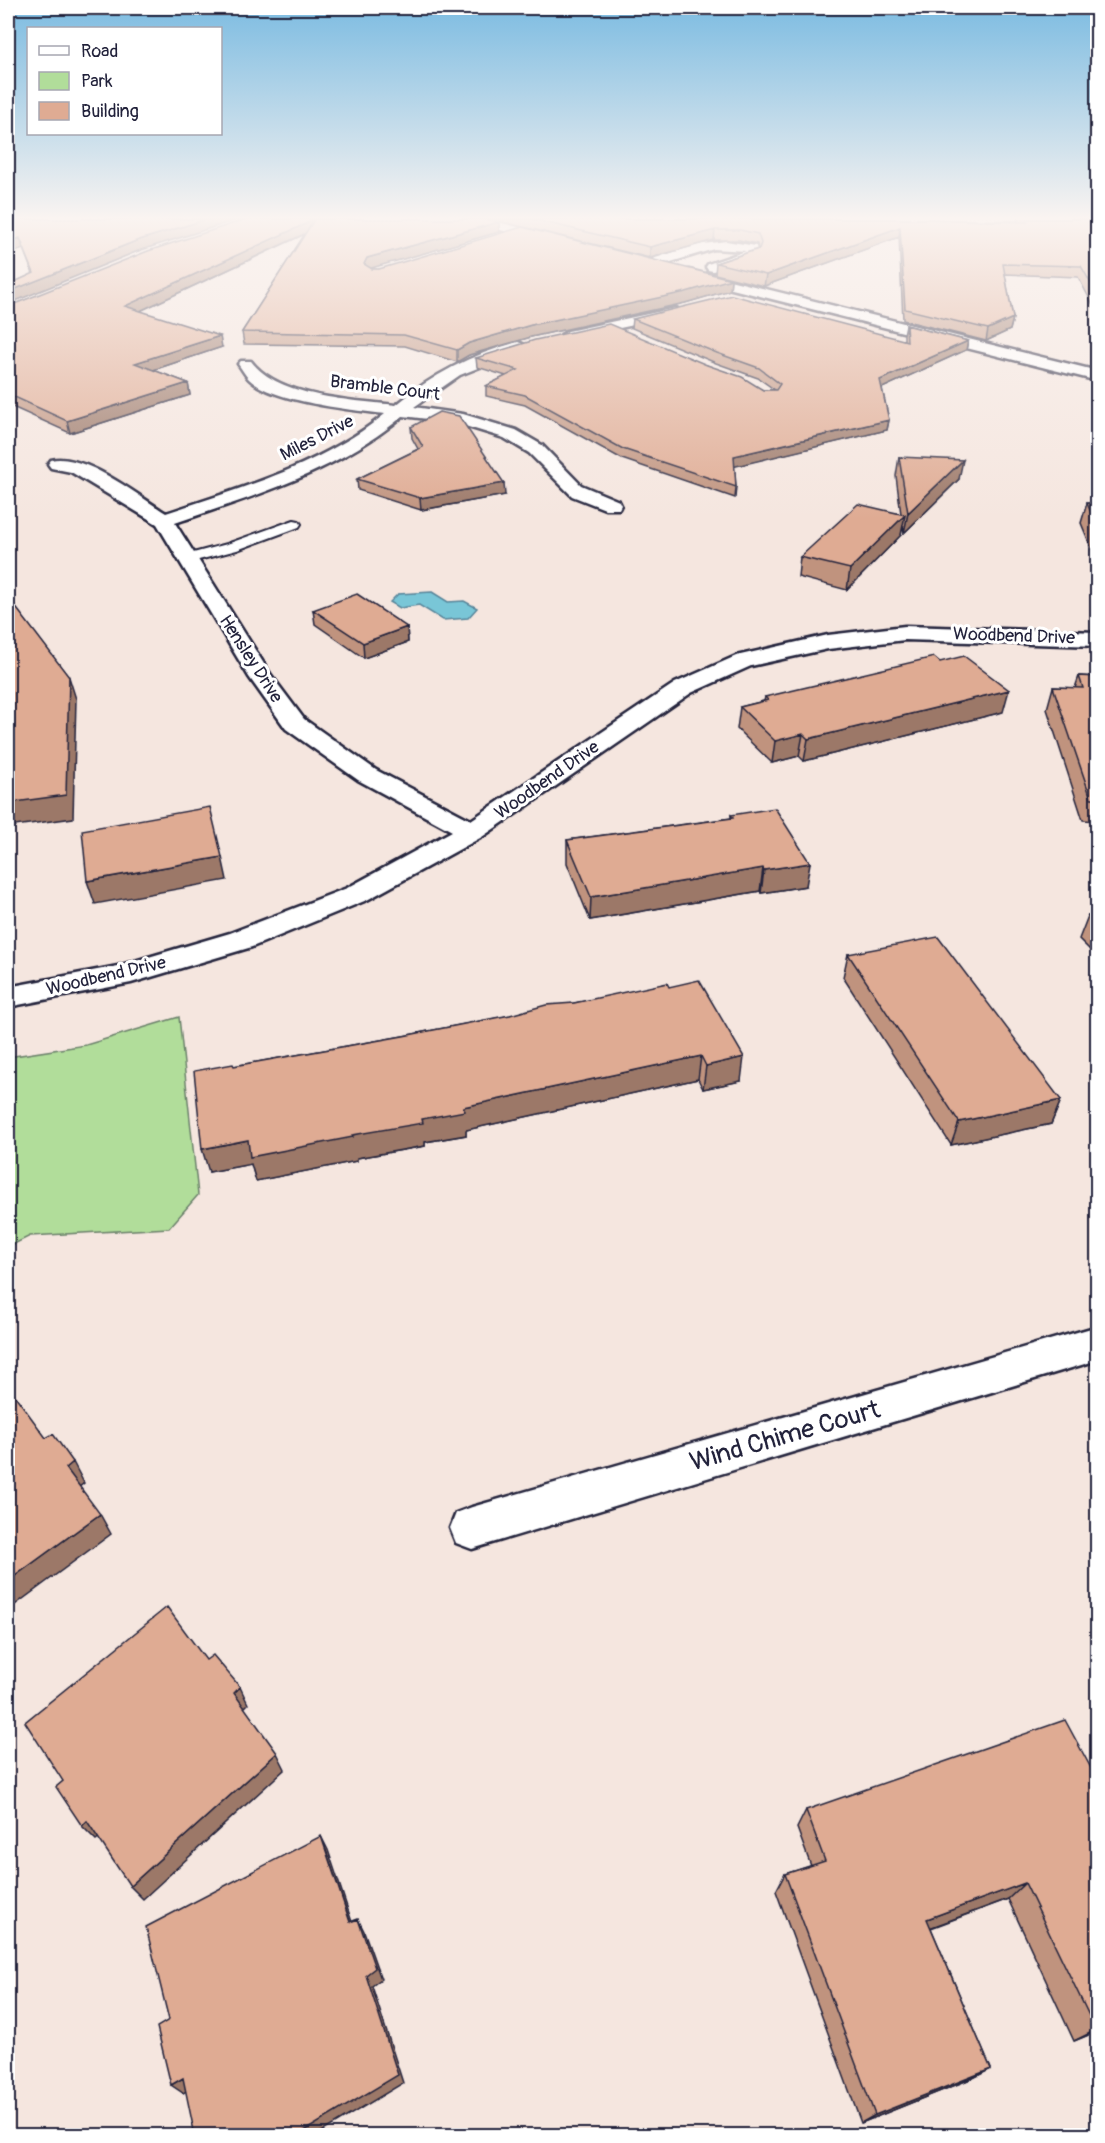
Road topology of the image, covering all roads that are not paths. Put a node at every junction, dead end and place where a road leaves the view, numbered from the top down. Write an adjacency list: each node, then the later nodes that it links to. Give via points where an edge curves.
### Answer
1 (642, 319): 3 (street)
2 (869, 319): 8 (street)
3 (610, 326): 4 (street); 5 (street)
4 (634, 337)
5 (554, 338)
6 (532, 343): 9 (street, Miles Drive, via 475,360)
7 (246, 364): 9 (street, Bramble Court, via 257,380 295,395)
8 (1098, 376)
9 (397, 411): 11 (street, Bramble Court, via 445,416 514,437 530,445 573,488); 12 (street, Miles Drive, via 362,438 270,484)
10 (57, 464): 12 (street, Hensley Drive, via 76,467)
11 (612, 505)
12 (164, 520): 14 (street, Hensley Drive)
13 (294, 524): 14 (lane)
14 (188, 559): 16 (street, Hensley Drive, via 295,724 367,776)
15 (1098, 639): 16 (street, Woodbend Drive, via 905,633 828,642 744,660 683,688)
16 (472, 831): 17 (street, Woodbend Drive, via 357,894 241,940 120,976)
17 (8, 997)
18 (1098, 1343): 19 (street, Wind Chime Court)
19 (471, 1528)

